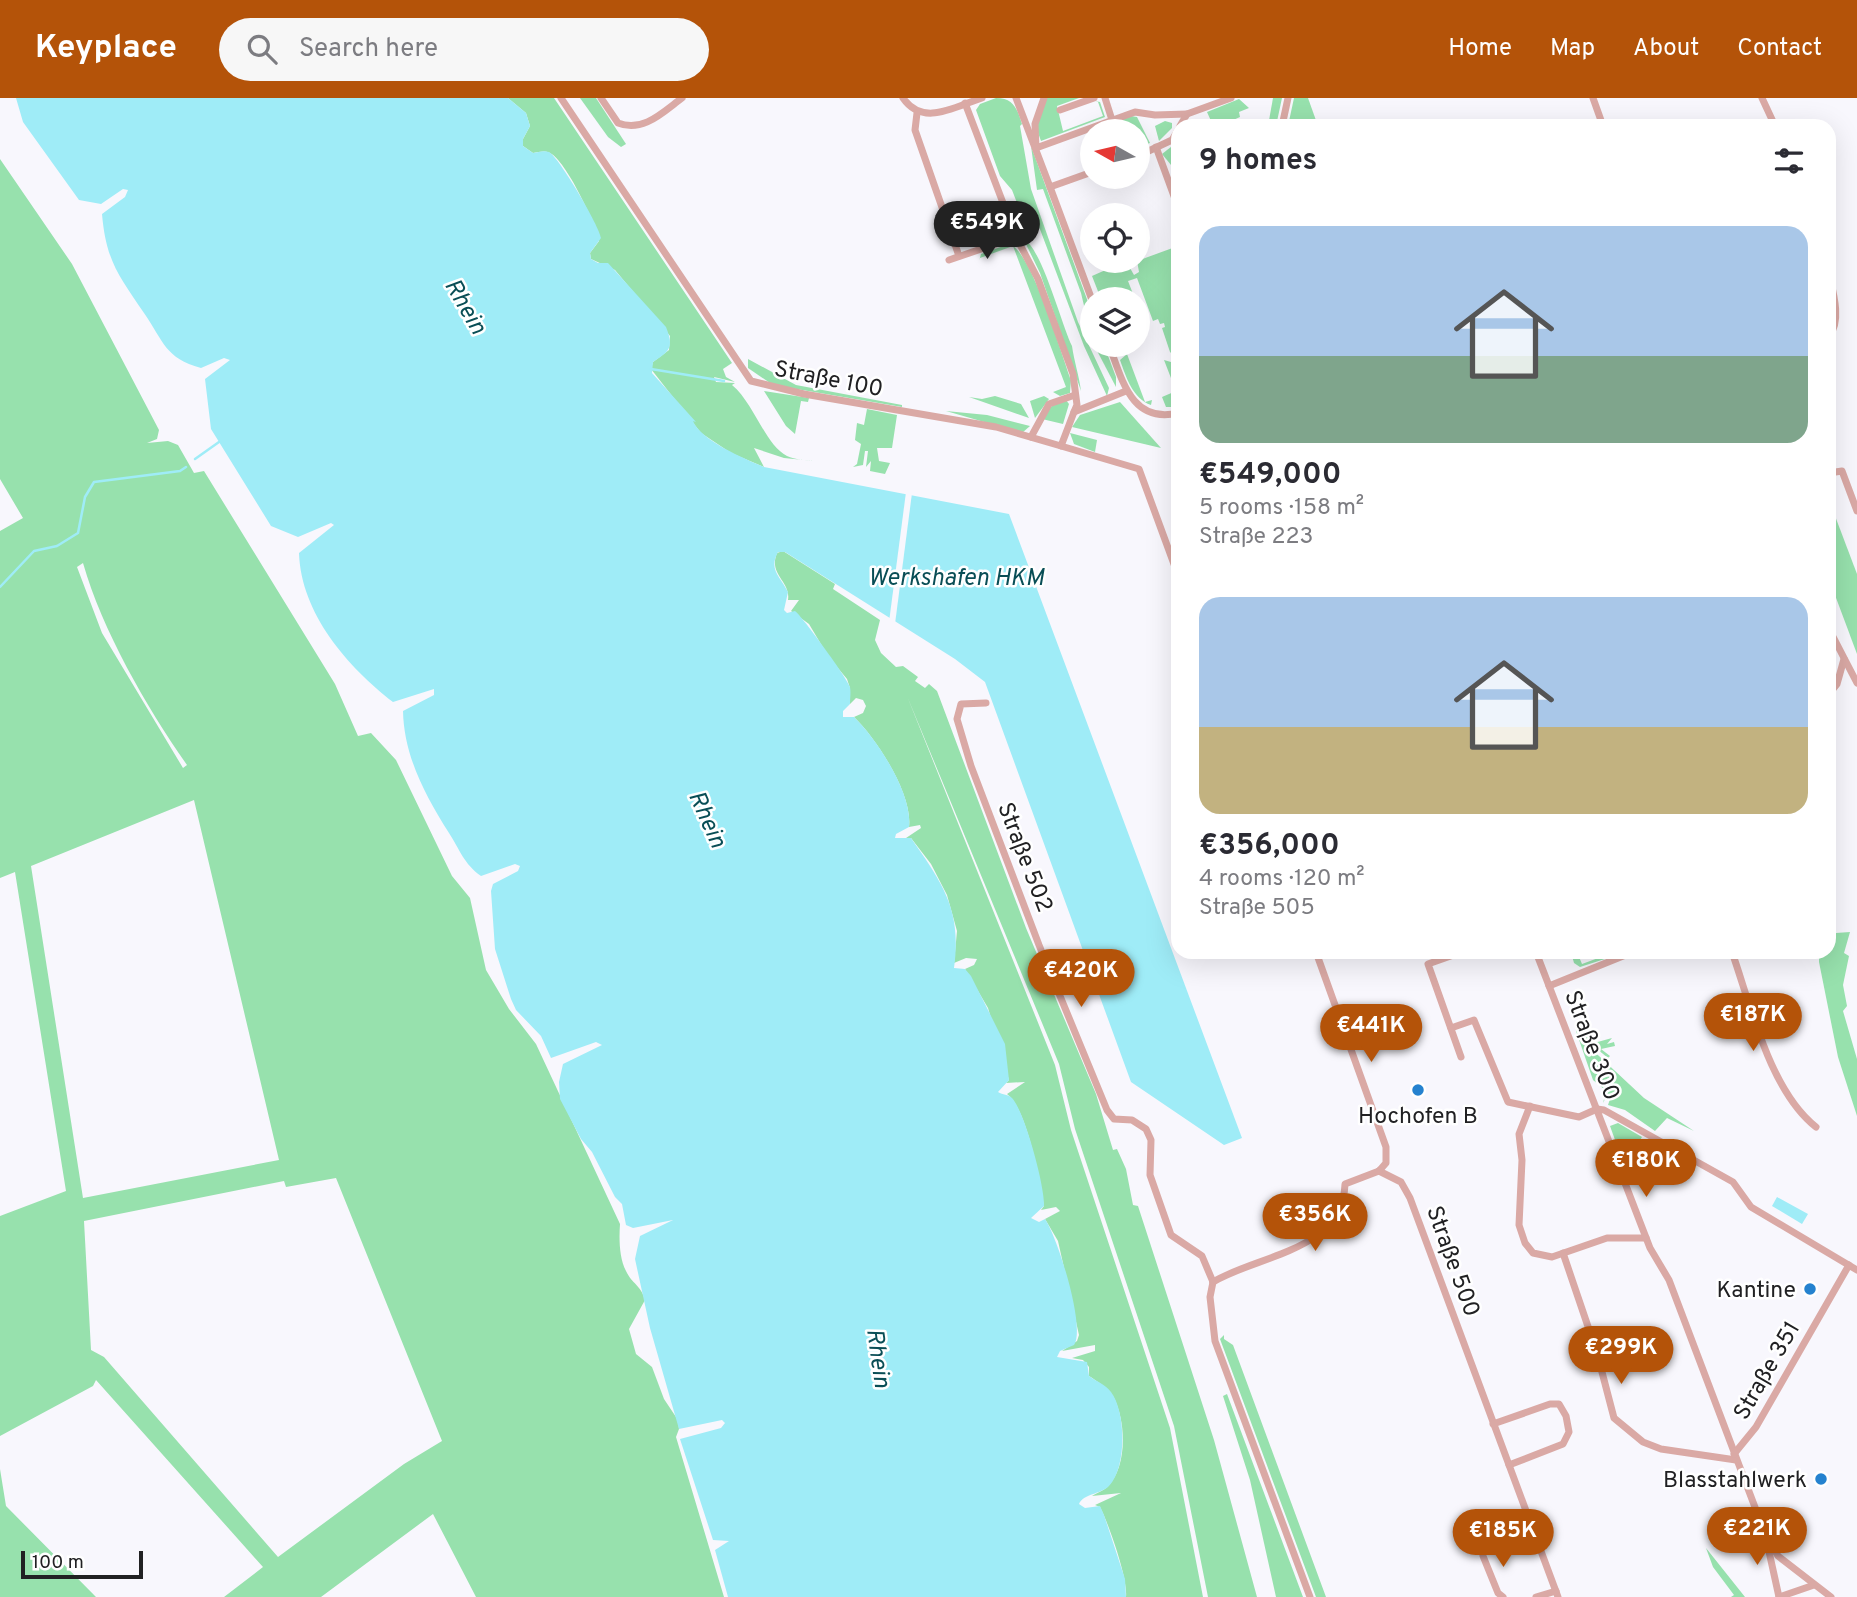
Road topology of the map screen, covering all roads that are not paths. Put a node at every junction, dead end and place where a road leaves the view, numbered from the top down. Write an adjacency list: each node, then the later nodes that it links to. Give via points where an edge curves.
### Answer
1 (561, 98): 41 (street, Straße 100, via 751,381)
2 (601, 98): 3 (street, via 618,123 634,127)
3 (682, 98)
4 (903, 98): 16 (street)
5 (982, 98): 14 (street)
6 (1016, 98): 27 (street)
7 (1044, 98): 27 (street, via 1035,124)
8 (1094, 98): 15 (street)
9 (1105, 98): 18 (street)
10 (1231, 98): 17 (street)
11 (1287, 98): 21 (street)
12 (1593, 98): 22 (street)
13 (1762, 98): 23 (street)
14 (965, 103): 16 (street, via 931,115); 32 (street)
15 (1060, 110)
16 (917, 113): 33 (street, via 915,130)
17 (1187, 114): 19 (street, via 1135,112); 20 (street)
18 (1112, 119)
19 (1115, 119)
20 (1184, 119)
21 (1283, 119)
22 (1600, 119)
23 (1772, 119)
24 (1080, 132): 27 (street)
25 (1171, 140): 26 (street)
26 (1156, 147): 28 (street); 31 (street)
27 (1036, 148): 30 (street)
28 (1150, 150)
29 (1080, 176): 30 (street)
30 (1050, 187): 35 (street)
31 (1171, 188)
32 (1016, 237): 33 (street); 38 (street, via 1038,279 1073,374)
33 (959, 256): 34 (street)
34 (948, 260)
35 (1087, 287)
36 (1113, 357): 37 (street)
37 (1126, 391): 39 (street); 40 (street, via 1133,402 1152,414)
38 (1075, 395): 39 (street); 41 (street, via 1049,404)
39 (1074, 412): 42 (street)
40 (1171, 413)
41 (1031, 437): 42 (street, Straße 100)
42 (1061, 446): 45 (street, via 1139,469)
43 (1836, 472): 44 (street, via 1842,471)
44 (1857, 511)
45 (1171, 556)
46 (1836, 643): 47 (street)
47 (1844, 659): 48 (street); 49 (street)
48 (1857, 683)
49 (1836, 685)
50 (986, 703): 67 (street, Straße 502, via 961,704 957,719 1039,945 1107,1110 1114,1119 1132,1120 1146,1129 1151,1140 1150,1175 1171,1235 1202,1256)
51 (1319, 959): 62 (street, via 1384,1141 1386,1163)
52 (1438, 959): 57 (street, via 1428,964)
53 (1539, 959): 56 (street, Straße 300)
54 (1616, 959): 56 (street)
55 (1735, 959): 61 (street, via 1783,1088)
56 (1549, 986): 60 (street, Straße 300)
57 (1451, 1028): 58 (street); 59 (street, via 1474,1020 1508,1102)
58 (1461, 1057)
59 (1530, 1105): 60 (street, via 1578,1117); 64 (street, via 1519,1134 1519,1225 1533,1253 1552,1257)
60 (1597, 1109): 63 (street, Straße 300); 65 (street, via 1733,1182 1751,1207)
61 (1816, 1127)
62 (1379, 1171): 67 (street, via 1345,1184 1342,1204 1320,1234); 68 (street, Straße 500, via 1401,1182 1410,1198)
63 (1646, 1238): 64 (street, via 1607,1237); 69 (street, Straße 300, via 1669,1280)
64 (1563, 1253): 69 (street, via 1614,1418 1643,1442 1661,1449)
65 (1849, 1265): 66 (street); 69 (street, Straße 351)
66 (1857, 1270)
67 (1213, 1282): 75 (street, via 1214,1341)
68 (1493, 1424): 70 (street, Straße 500); 70 (street, via 1550,1404 1559,1404 1566,1416 1569,1432 1563,1444)
69 (1735, 1457): 71 (street, Straße 300)
70 (1509, 1465): 74 (street, Straße 500)
71 (1764, 1531): 73 (street, Straße 300, via 1779,1556); 78 (street)
72 (1483, 1556): 76 (street)
73 (1814, 1585): 78 (street); 79 (street, Straße 300)
74 (1557, 1594): 77 (street)
75 (1310, 1597)
76 (1503, 1597)
77 (1536, 1597)
78 (1779, 1597)
79 (1831, 1597)

